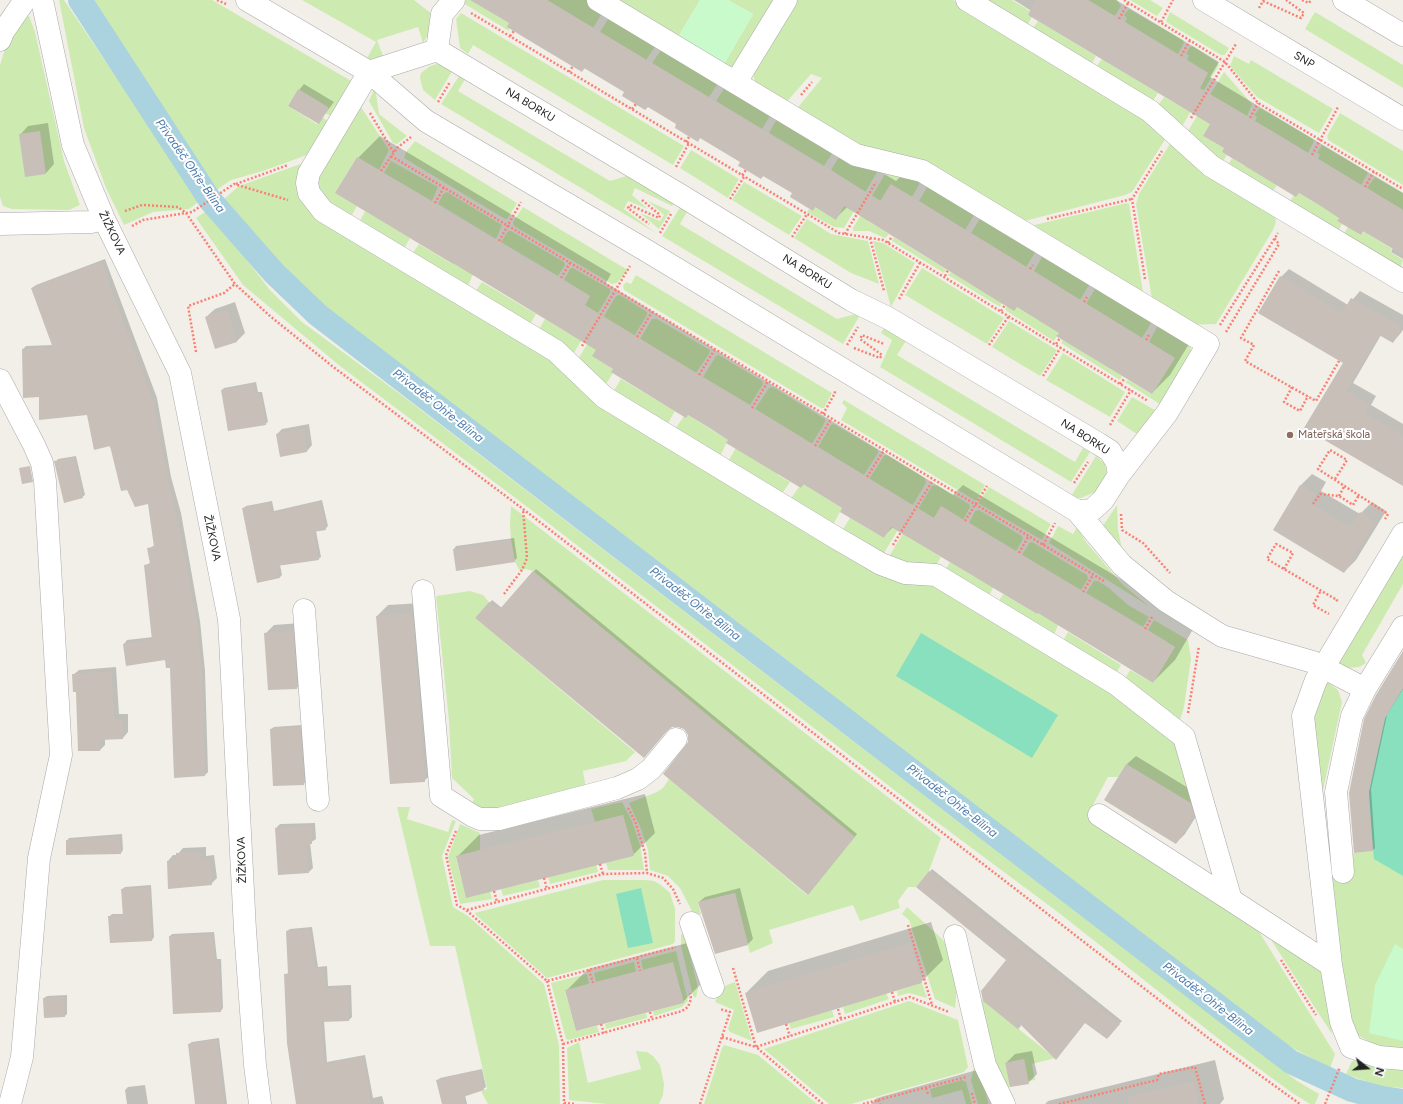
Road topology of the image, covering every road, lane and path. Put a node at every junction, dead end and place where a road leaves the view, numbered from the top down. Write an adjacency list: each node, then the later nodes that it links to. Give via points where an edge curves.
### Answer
1 (25, 0): 23 (street)
2 (42, 0): 71 (street, ŽIŽKOVA, via 73,145)
3 (247, 0): 30 (street)
4 (598, 0): 32 (street)
5 (786, 0): 32 (street)
6 (967, 0): 41 (street, via 1150,111)
7 (1124, 0): 15 (path)
8 (1174, 0): 18 (path)
9 (1204, 0): 19 (street, SNP)
10 (1264, 0): 11 (path, via 1301,18 1304,13); 19 (path)
11 (1286, 0)
12 (1302, 0): 13 (path, via 1309,3)
13 (1311, 0)
14 (1344, 0): 21 (street)
15 (1128, 3): 17 (path); 18 (path)
16 (460, 5): 22 (path); 25 (street, via 442,14)
17 (1119, 19)
18 (1161, 22): 24 (path)
19 (1248, 26): 27 (path); 33 (street, SNP)
20 (514, 31): 22 (path)
21 (1403, 35)
22 (510, 36): 31 (path)
23 (0, 40)
24 (1190, 40): 26 (path); 27 (path)
25 (437, 50): 28 (street, NA BORKU); 30 (street)
26 (1181, 56)
27 (1225, 62): 35 (path); 41 (path)
28 (461, 64): 40 (path); 95 (street, NA BORKU, via 682,196)
29 (572, 66): 31 (path)
30 (369, 72): 34 (street); 40 (street)
31 (569, 72): 37 (path)
32 (736, 82): 49 (street, via 856,155)
33 (1350, 87): 39 (street, SNP); 43 (path)
34 (357, 92): 45 (street); 46 (path)
35 (1258, 103): 38 (path); 43 (path)
36 (636, 104): 37 (path)
37 (632, 109): 44 (path)
38 (1250, 118)
39 (1403, 119)
40 (426, 121): 46 (path, via 421,129); 55 (street)
41 (1176, 135): 60 (path); 68 (street, via 1211,166)
42 (689, 137): 44 (path)
43 (1320, 140): 47 (path); 52 (path)
44 (686, 142): 53 (path)
45 (321, 153): 54 (path); 64 (street, via 309,173 307,183 309,194)
46 (394, 153): 48 (path)
47 (1312, 155)
48 (391, 156): 51 (path); 56 (path)
49 (887, 162): 72 (street, via 922,171); 74 (path)
50 (746, 170): 53 (path)
51 (381, 171)
52 (1374, 172): 57 (path); 58 (path)
53 (743, 176): 59 (path); 65 (path)
54 (235, 184): 64 (path); 66 (path, via 192,212)
55 (532, 184): 70 (path); 105 (street)
56 (444, 187): 61 (path); 70 (path)
57 (1365, 187)
58 (1403, 189)
59 (730, 199)
60 (1132, 199): 72 (path); 90 (path)
61 (435, 203)
62 (805, 206): 65 (path)
63 (674, 210): 73 (path)
64 (323, 211): 142 (street, via 556,351 604,397)
65 (802, 211): 67 (path)
66 (186, 213): 71 (path); 71 (path, via 178,207 142,205); 88 (path)
67 (807, 214): 74 (path); 76 (path)
68 (1290, 214): 78 (path); 87 (street)
69 (0, 224): 71 (street, via 91,222)
70 (508, 225): 79 (path); 82 (path)
71 (108, 227): 106 (street, ŽIŽKOVA)
72 (1014, 227): 90 (street)
73 (660, 233)
74 (845, 234): 77 (path)
75 (892, 236): 80 (path)
76 (792, 237)
77 (870, 238): 80 (path); 95 (path)
78 (1274, 238): 98 (path); 98 (path, via 1279,244)
79 (499, 241)
80 (888, 242): 81 (path)
81 (921, 261): 85 (path); 95 (path)
82 (570, 263): 86 (path); 92 (path)
83 (948, 270): 85 (path)
84 (1279, 271): 113 (path, via 1241,338 1254,345 1245,361)
85 (945, 276): 91 (path)
86 (561, 278)
87 (1403, 281)
88 (235, 284): 106 (path, via 224,293 188,306 198,362); 135 (path, via 332,366)
89 (1005, 305): 91 (path)
90 (1150, 309): 98 (street)
91 (1001, 311): 93 (path)
92 (652, 312): 96 (path); 103 (path)
93 (1009, 316): 99 (path); 101 (path)
94 (860, 322): 100 (path)
95 (887, 324): 100 (path, via 887,345 862,335 860,339 882,355 880,358); 120 (street, NA BORKU)
96 (637, 337)
97 (1060, 338): 99 (path)
98 (1215, 341): 117 (street)
99 (1056, 344): 102 (path)
100 (846, 345): 105 (path)
101 (990, 346)
102 (1061, 347): 108 (path); 112 (path)
103 (715, 349): 107 (path); 111 (path)
104 (1339, 361): 115 (path, via 1316,401)
105 (835, 365): 118 (path, via 831,372 835,393); 133 (street)
106 (180, 374): 223 (street, ŽIŽKOVA, via 230,620 245,930)
107 (699, 375)
108 (1043, 376)
109 (1125, 378): 112 (path)
110 (0, 380): 222 (street, via 34,445 46,481 60,755 39,858 22,1057)
111 (768, 381): 116 (path); 118 (path)
112 (1120, 384): 114 (path)
113 (1292, 387): 115 (path); 115 (path, via 1284,402 1300,412)
114 (1131, 390): 117 (path); 120 (path)
115 (1308, 396)
116 (752, 408)
117 (1168, 413): 123 (street)
118 (823, 414): 119 (path)
119 (831, 419): 121 (path); 122 (path)
120 (1099, 444): 123 (street, NA BORKU, via 1110,451 1117,463); 133 (path)
121 (815, 446)
122 (884, 450): 124 (path); 126 (path)
123 (1119, 475): 133 (street, via 1103,500 1092,510)
124 (867, 477)
125 (1335, 479): 125 (path, via 1318,469 1330,450 1347,460); 127 (path)
126 (933, 480): 131 (path); 142 (path)
127 (1345, 485): 129 (path); 130 (path)
128 (987, 486): 131 (path)
129 (1359, 495): 130 (path, via 1353,505); 137 (path, via 1388,514)
130 (1339, 496): 132 (path, via 1320,494)
131 (974, 504): 136 (path); 139 (path)
132 (1313, 504)
133 (1069, 507): 140 (path, via 1057,511 1054,526); 160 (street, via 1122,565 1166,601 1222,636)
134 (1121, 507): 145 (path, via 1122,530 1143,543)
135 (523, 509): 150 (path, via 527,558 522,570); 233 (path, via 1211,1040)
136 (966, 521)
137 (1381, 525)
138 (1403, 534): 160 (street)
139 (1028, 537): 140 (path); 141 (path)
140 (1043, 545): 144 (path)
141 (1019, 553)
142 (881, 564): 162 (street, via 905,573 936,575 1116,684)
143 (1284, 569): 143 (path, via 1267,559 1276,544 1293,553); 151 (path, via 1337,600)
144 (1093, 575): 146 (path); 148 (path)
145 (1174, 578)
146 (1108, 582)
147 (424, 591): 166 (street, via 441,796)
148 (1084, 592)
149 (1320, 592): 152 (path, via 1313,605 1329,614)
150 (504, 594)
151 (1334, 605)
152 (1332, 609)
153 (304, 610): 165 (street)
154 (1146, 612): 155 (path)
155 (1153, 616): 156 (path); 158 (path)
156 (1158, 619)
157 (1403, 627): 161 (street)
158 (1145, 629)
159 (1206, 645): 162 (path, via 1199,642)
160 (1324, 667): 161 (street); 185 (street, via 1316,680 1304,716)
161 (1365, 688): 169 (street, via 1352,716 1336,792)
162 (1184, 737): 175 (street)
163 (676, 739): 164 (street, via 651,769 638,779)
164 (617, 788): 166 (street, via 500,819 480,819); 170 (path, via 635,821 645,854)
165 (318, 800)
166 (464, 810): 178 (path, via 446,855 457,905)
167 (1099, 815): 175 (street)
168 (600, 864): 171 (path)
169 (1343, 872)
170 (647, 873): 171 (path); 176 (path, via 663,878 673,889)
171 (603, 874): 173 (path)
172 (544, 878): 173 (path)
173 (547, 889): 177 (path)
174 (494, 891): 177 (path)
175 (1231, 900): 185 (street)
176 (678, 901): 179 (path); 179 (path)
177 (497, 902): 178 (path)
178 (466, 910): 189 (path)
179 (685, 916): 191 (street)
180 (908, 925): 197 (path)
181 (955, 936): 230 (street, via 985,1065)
182 (678, 947): 183 (path)
183 (636, 958): 187 (path); 188 (path)
184 (1280, 958): 202 (path)
185 (1331, 965): 212 (street)
186 (733, 968): 211 (path)
187 (589, 970): 189 (path); 190 (path)
188 (640, 971)
189 (547, 981): 210 (path)
190 (593, 983)
191 (713, 987)
192 (689, 992): 194 (path)
193 (892, 992): 196 (path)
194 (691, 999): 195 (path); 204 (path, via 682,1011)
195 (696, 1001)
196 (895, 1002): 197 (path, via 910,997); 203 (path)
197 (932, 1005): 201 (path)
198 (718, 1008): 209 (path, via 730,1012)
199 (838, 1009): 203 (path)
200 (650, 1012): 204 (path)
201 (954, 1013)
202 (1318, 1018)
203 (841, 1019): 208 (path)
204 (652, 1020): 207 (path)
205 (601, 1024): 207 (path)
206 (786, 1024): 208 (path)
207 (604, 1033): 210 (path)
208 (790, 1036): 211 (path)
209 (722, 1037): 211 (path); 225 (path)
210 (562, 1044): 221 (path)
211 (756, 1047): 226 (path)
212 (1346, 1056): 213 (street); 234 (path)
213 (1403, 1059)
214 (970, 1072): 215 (path)
215 (967, 1077): 216 (path); 217 (path)
216 (969, 1084)
217 (926, 1088): 219 (path); 220 (path)
218 (971, 1090): 229 (path)
219 (928, 1094)
220 (878, 1100): 227 (path); 228 (path)
221 (564, 1103): 224 (path)
222 (10, 1104)
223 (260, 1104)
224 (576, 1104)
225 (700, 1104)
226 (823, 1104)
227 (864, 1104)
228 (880, 1104)
229 (975, 1104)
230 (1004, 1104)
231 (1059, 1104): 232 (path, via 1157,1080 1160,1074 1195,1067)
232 (1205, 1104)
233 (1300, 1104)
234 (1325, 1104)

